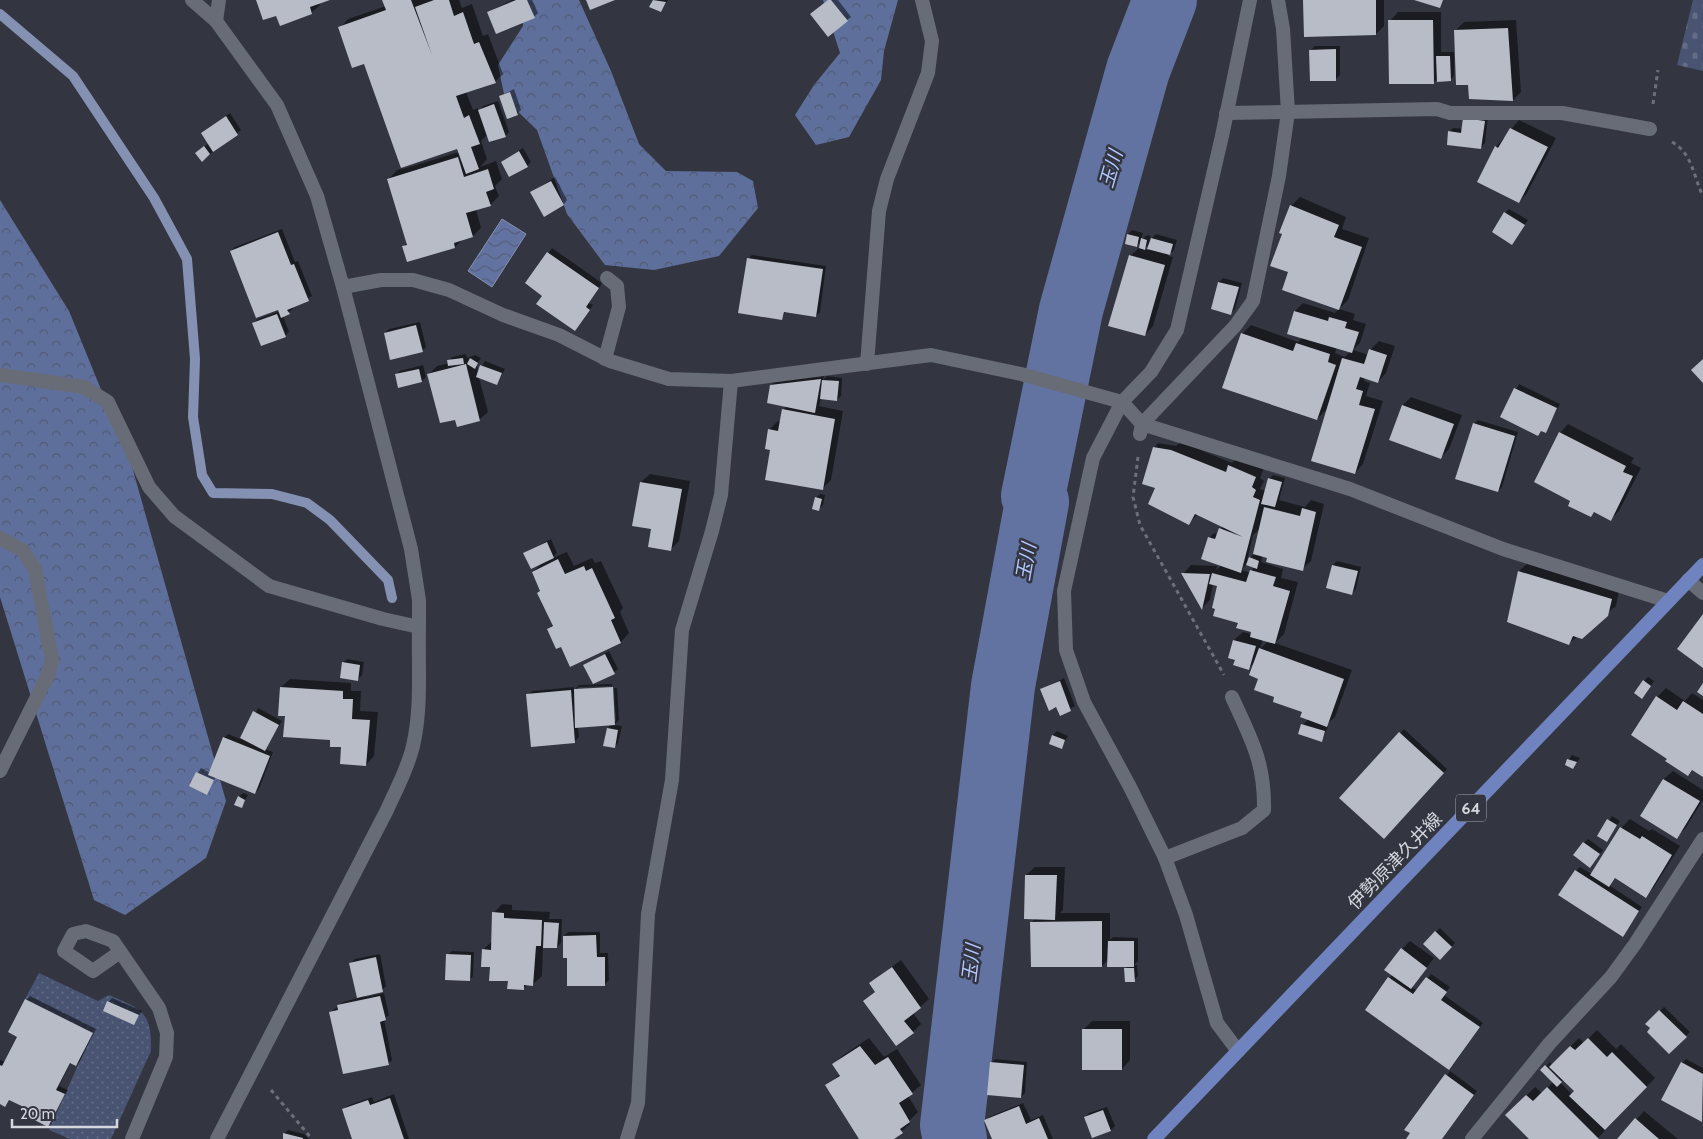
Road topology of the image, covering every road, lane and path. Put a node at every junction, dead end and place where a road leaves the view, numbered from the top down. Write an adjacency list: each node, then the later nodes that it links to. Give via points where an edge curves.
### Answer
1 (192, 0): 6 (street)
2 (219, 0): 6 (street)
3 (922, 0): 15 (street, via 932,41 928,73 886,179 879,210)
4 (1250, 0): 9 (street)
5 (1278, 0): 8 (street)
6 (216, 21): 13 (street, via 277,105 317,196)
7 (1658, 70): 10 (path)
8 (1288, 112): 9 (street); 10 (street, via 1437,110 1450,113 1562,113); 19 (street, via 1279,176 1253,301 1235,326)
9 (1226, 113): 18 (street, via 1177,330 1152,372)
10 (1650, 128): 11 (path, via 1681,147 1694,167)
11 (1703, 196)
12 (607, 278): 14 (street, via 617,286 619,307)
13 (343, 287): 14 (street, via 382,280 413,280 448,290 559,335); 25 (street, via 411,549)
14 (605, 358): 17 (street, via 669,379)
15 (867, 364): 17 (street); 18 (street, via 931,356 1021,374)
16 (0, 375): 25 (street, via 84,387 108,402 149,487 174,516 269,586)
17 (731, 381): 36 (street, via 721,495 682,630 672,780 648,914 638,1103)
18 (1122, 402): 19 (street); 29 (street, via 1093,458 1076,530 1064,591 1066,650 1084,702)
19 (1141, 429): 24 (street, via 1350,489 1503,549); 26 (path, via 1133,496 1140,525 1229,685)
20 (0, 538): 27 (street, via 22,550 35,569 52,660 48,675)
21 (1703, 564): 22 (main road, 伊勢原津久井線 / 64)
22 (1688, 580): 23 (street); 24 (main road, 伊勢原津久井線 / 64)
23 (1703, 593)
24 (1668, 601): 31 (main road, 伊勢原津久井線 / 64)
25 (419, 627): 32 (street, via 418,712 408,761 387,810)
26 (1232, 697): 29 (street, via 1256,748 1264,783 1264,810 1242,828)
27 (0, 771)
28 (1702, 843): 38 (street, via 1611,977 1549,1044)
29 (1165, 858): 31 (street, via 1217,1023)
30 (120, 952): 33 (street, via 159,1008 167,1032 166,1057)
31 (1238, 1051): 37 (main road, 伊勢原津久井線 / 64)
32 (253, 1068): 34 (street); 35 (path)
33 (132, 1139)
34 (216, 1139)
35 (312, 1139)
36 (627, 1139)
37 (1154, 1139)
38 (1472, 1139)

